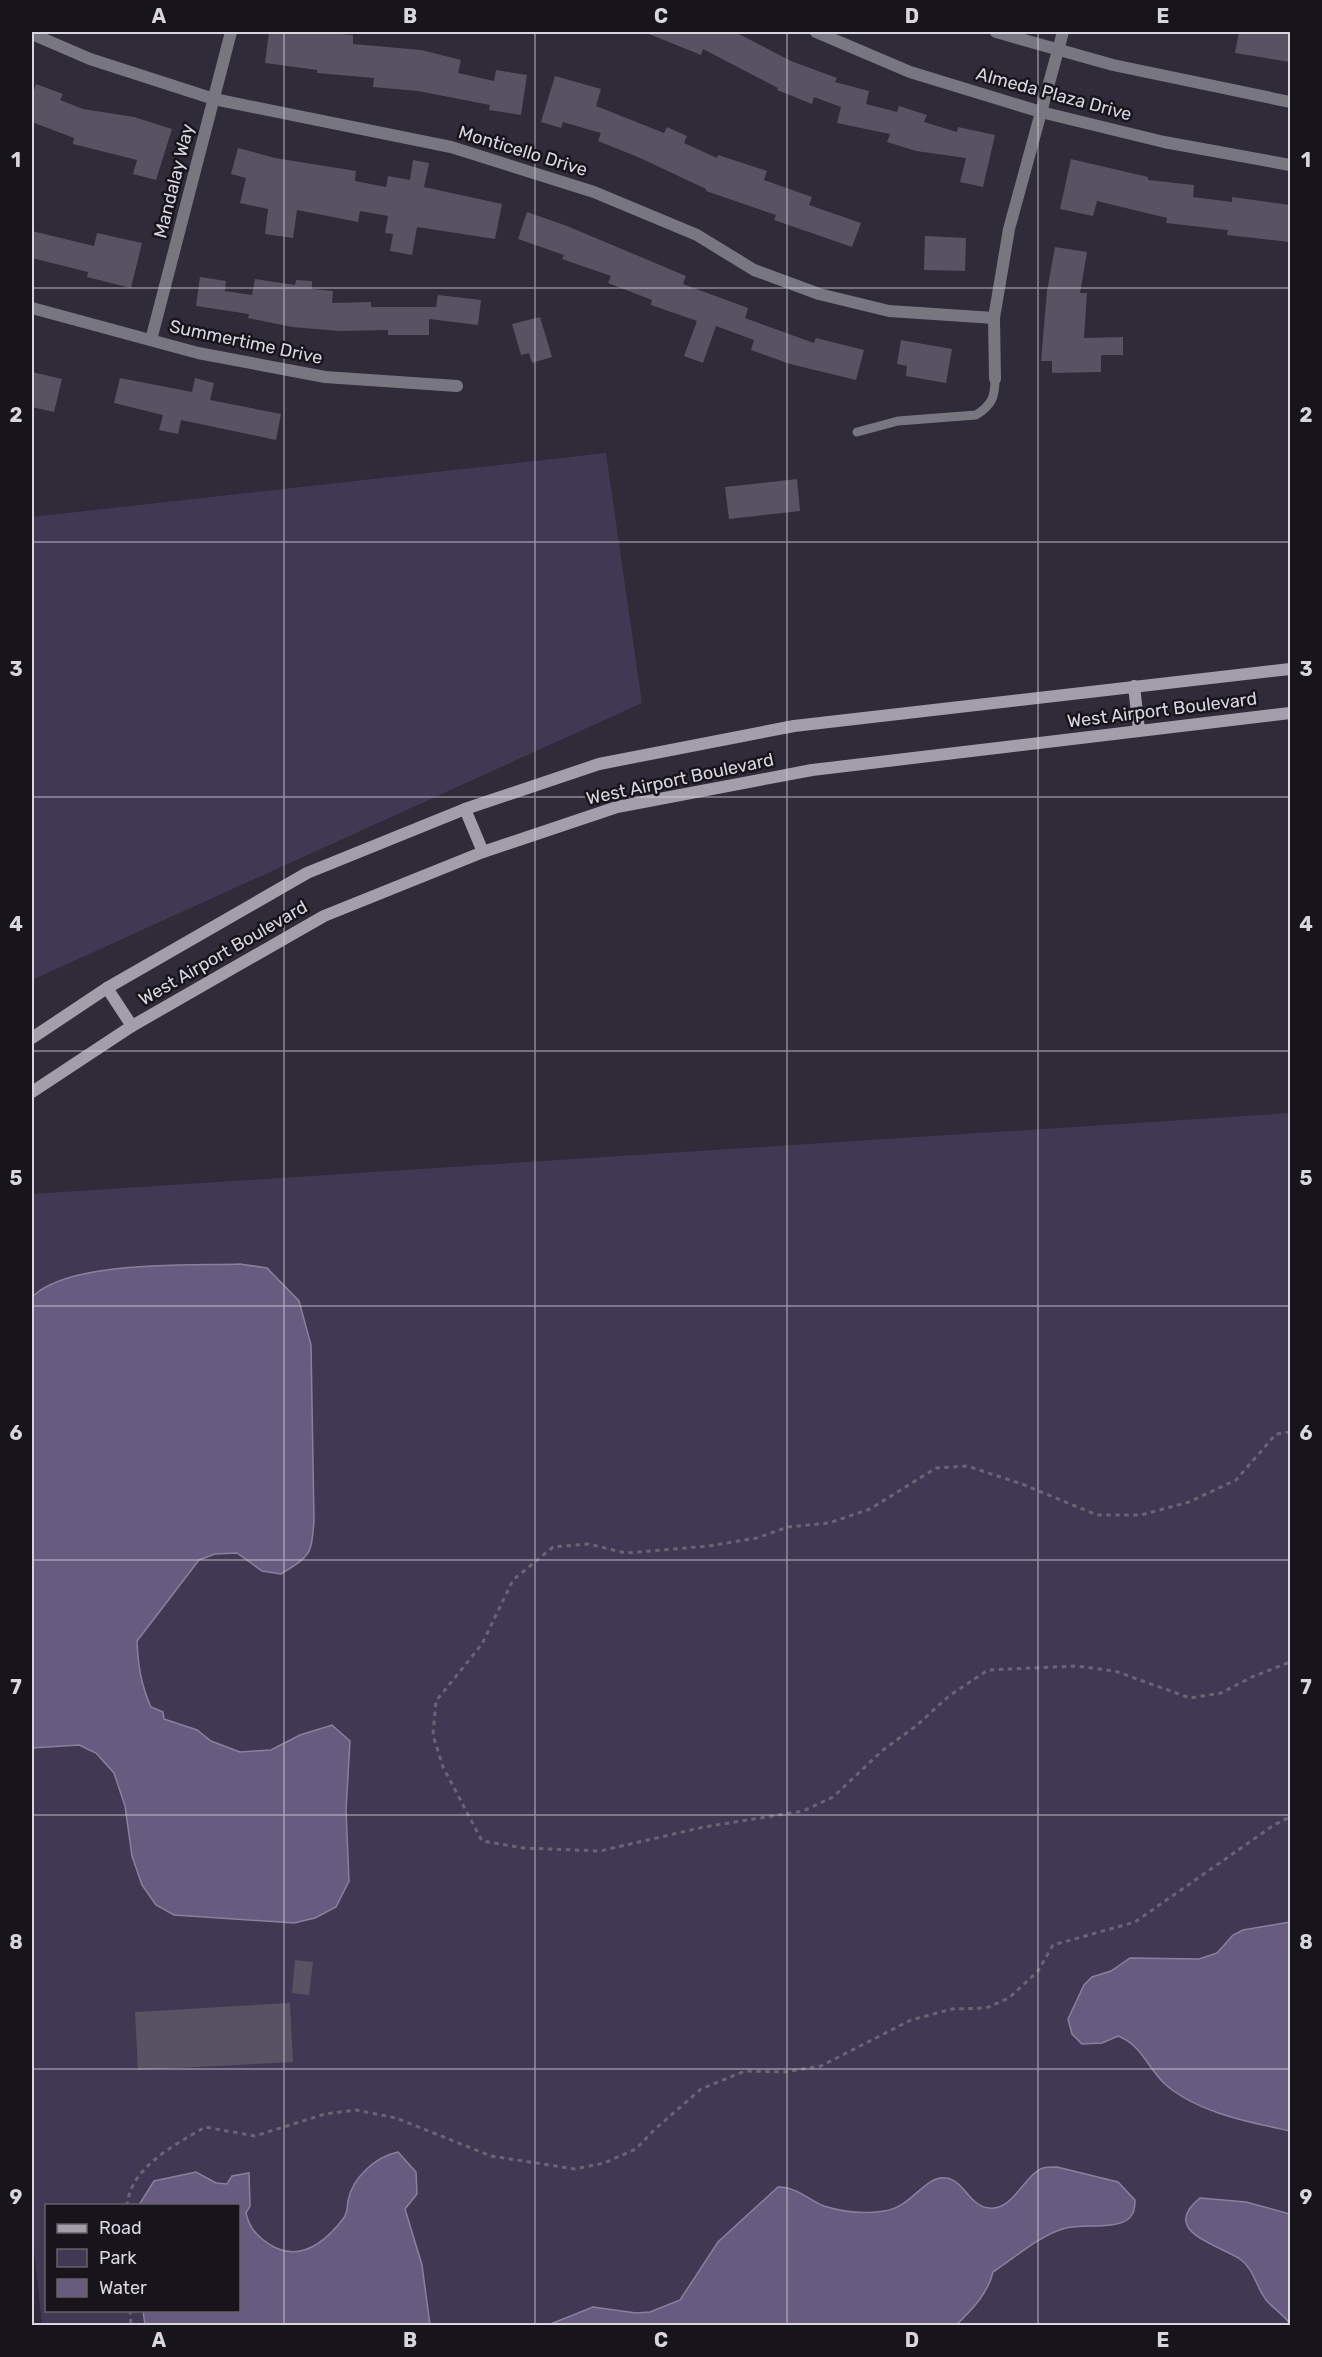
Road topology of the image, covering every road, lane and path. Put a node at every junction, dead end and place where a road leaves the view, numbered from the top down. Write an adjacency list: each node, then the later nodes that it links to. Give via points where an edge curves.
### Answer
1 (231, 32): 7 (street, Mandalay Way)
2 (816, 32): 9 (street, Almeda Plaza Drive, via 910,72)
3 (996, 32): 6 (street)
4 (1063, 32): 6 (street)
5 (32, 34): 7 (street, Monticello Drive, via 90,59)
6 (1058, 51): 8 (street); 9 (street)
7 (214, 99): 12 (street, Monticello Drive, via 451,147 594,192 697,235 754,270 819,294 889,311); 13 (street, Mandalay Way)
8 (1290, 102)
9 (1041, 112): 10 (street, Almeda Plaza Drive, via 1164,142); 12 (street, via 1009,229)
10 (1290, 165)
11 (32, 308): 13 (street, Summertime Drive)
12 (994, 318): 14 (street)
13 (151, 340): 15 (street, Summertime Drive, via 325,377)
14 (995, 379): 16 (lane, via 994,399 976,415 898,421)
15 (458, 386)
16 (857, 432)
17 (1290, 669): 18 (main road, West Airport Boulevard)
18 (1134, 686): 20 (main road); 21 (main road, West Airport Boulevard, via 795,726 711,741 599,764)
19 (1290, 713): 20 (main road, West Airport Boulevard)
20 (1139, 730): 22 (main road, West Airport Boulevard, via 812,770 729,784 617,807)
21 (465, 809): 22 (main road); 23 (main road, West Airport Boulevard, via 307,873)
22 (483, 852): 24 (main road, West Airport Boulevard, via 324,916)
23 (107, 988): 24 (main road); 25 (main road, West Airport Boulevard)
24 (132, 1026): 26 (main road, West Airport Boulevard)
25 (32, 1038)
26 (32, 1092)
27 (1290, 1432): 28 (path, via 1276,1434 1236,1480 1189,1502 1141,1515 1097,1515 967,1466 936,1468 870,1509 829,1523 788,1527 757,1538 626,1553 588,1544 553,1547 513,1580 482,1644 436,1701 433,1735 443,1767 482,1841 524,1848 600,1851 813,1807 833,1797 883,1750 988,1670 1076,1666 1114,1671 1190,1698 1221,1693)
28 (1290, 1662)
29 (1290, 1818): 30 (path, via 1274,1825 1135,1922 1053,1945 1038,1971 1009,1998 986,2008 952,2009 911,2020 821,2066 784,2072 745,2071 701,2089 636,2149 604,2163 575,2169 509,2160 396,2118 356,2110 325,2114 255,2136 204,2127 136,2176)
30 (126, 2204)

